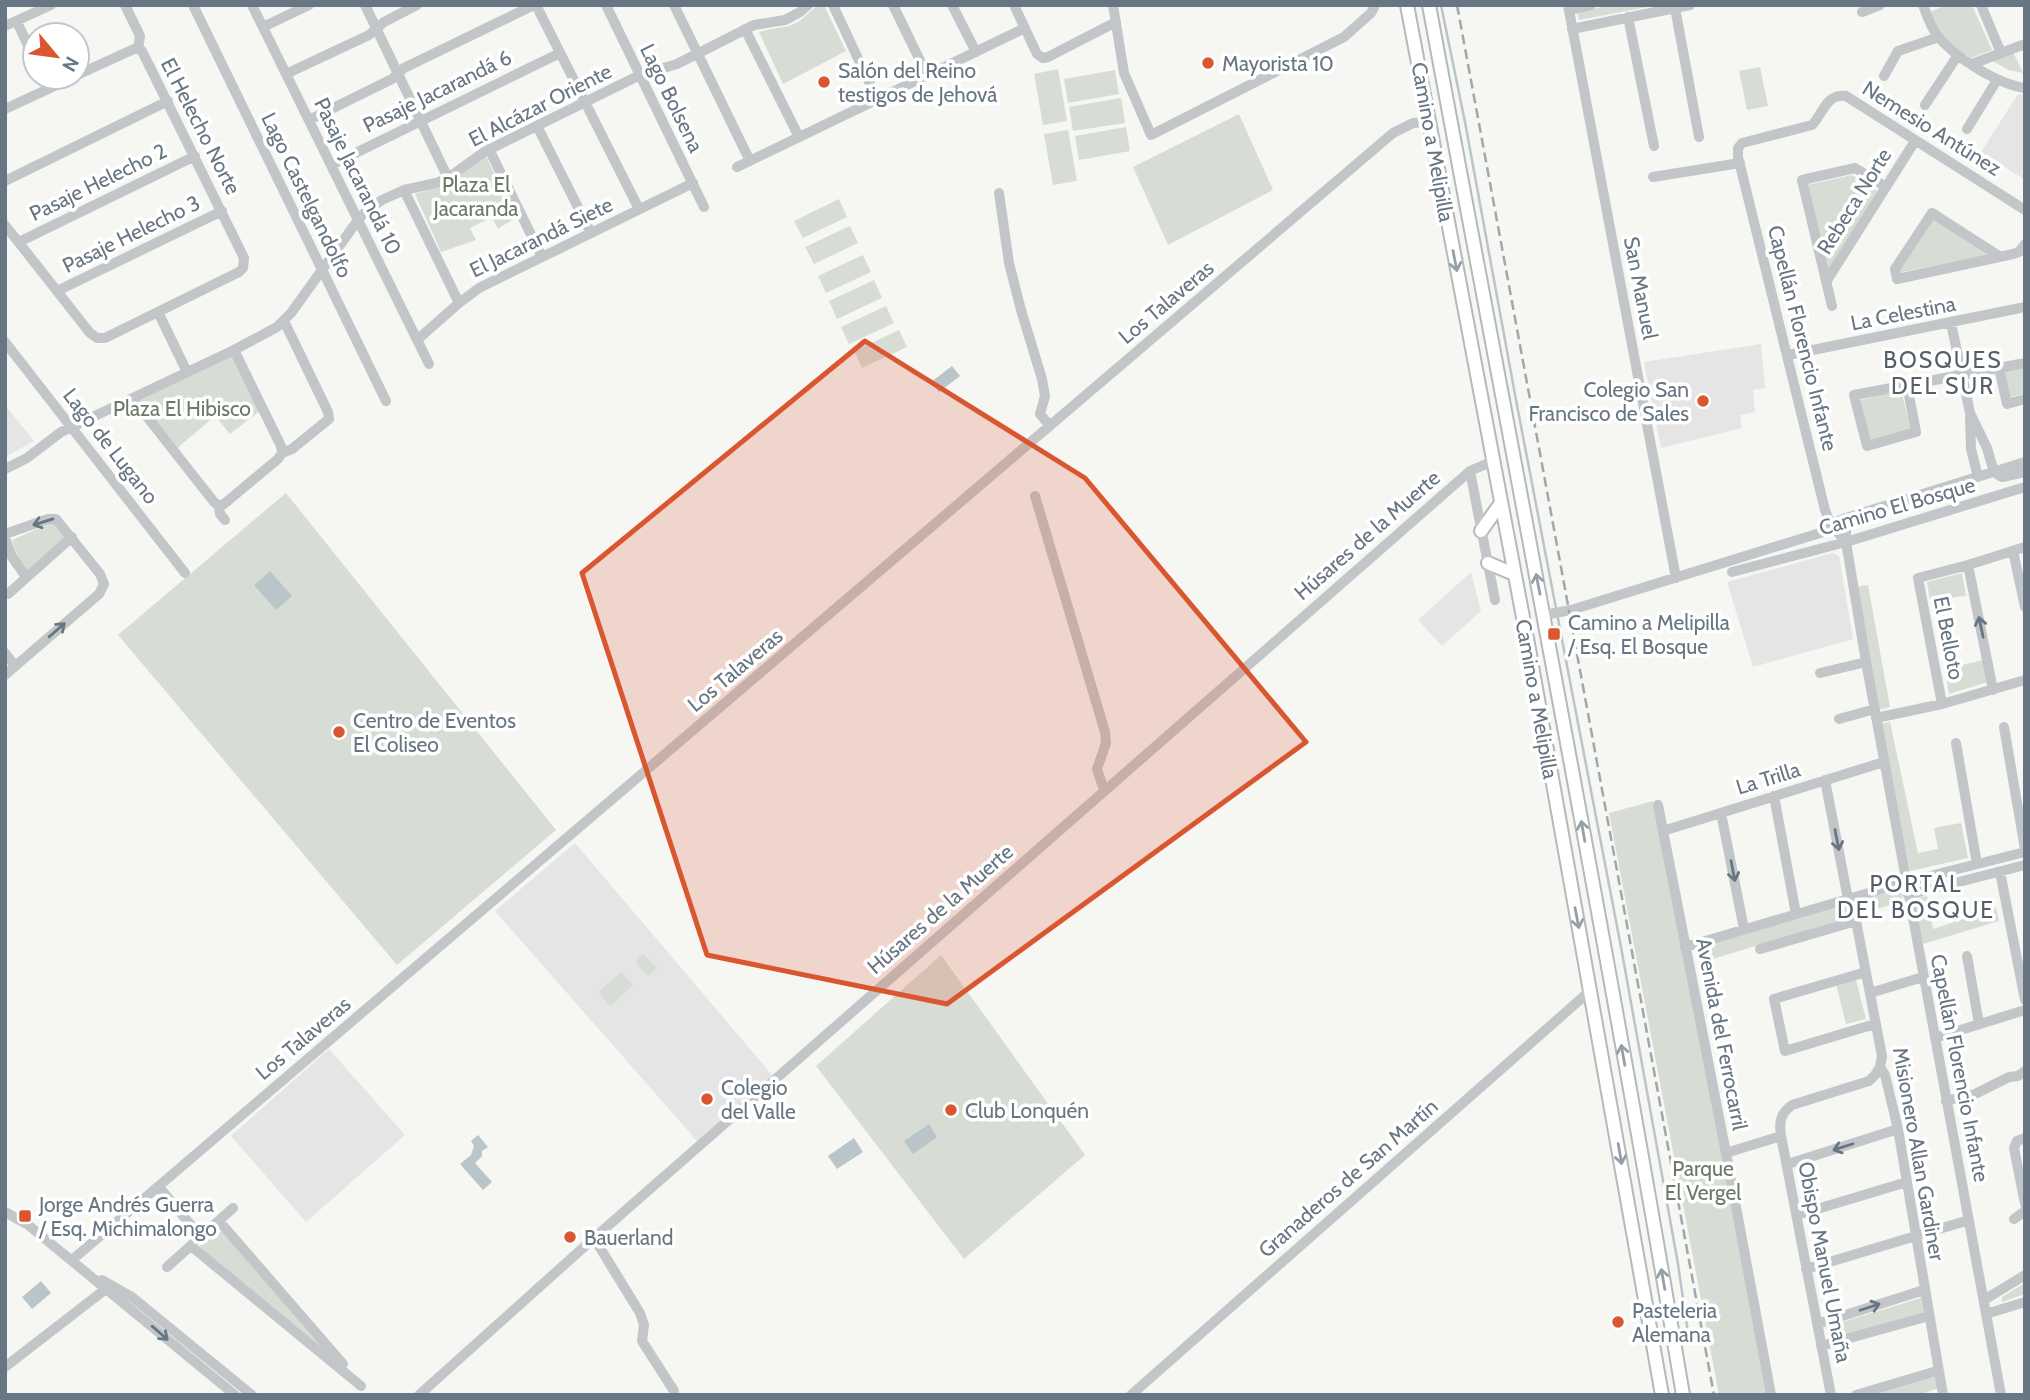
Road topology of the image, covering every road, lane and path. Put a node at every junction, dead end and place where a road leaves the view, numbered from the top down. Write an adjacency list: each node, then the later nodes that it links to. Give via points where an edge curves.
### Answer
1 (51, 5): 31 (street)
2 (125, 5): 41 (street, El Helecho Norte, via 140,36)
3 (192, 5): 99 (street, Lago Castelgandolfo)
4 (252, 5): 33 (street, Pasaje Jacarandá 10)
5 (309, 5): 33 (street)
6 (365, 5): 34 (street)
7 (418, 5): 34 (street)
8 (535, 5): 42 (street); 50 (street)
9 (606, 5): 51 (street, Lago Bolsena)
10 (674, 5): 44 (street)
11 (785, 5): 29 (street)
12 (808, 5): 29 (street, El Alcázar Oriente)
13 (832, 5): 59 (street)
14 (893, 5): 52 (street)
15 (953, 5): 43 (street)
16 (1014, 5): 35 (street)
17 (1113, 5): 32 (street)
18 (1375, 5): 32 (street, via 1344,37 1152,135 1124,73)
19 (1407, 5): 58 (main road, Camino a Melipilla)
20 (1429, 5): 57 (main road, Camino a Melipilla)
21 (1591, 5): 26 (street)
22 (1690, 5): 27 (street)
23 (1880, 5): 28 (street)
24 (1923, 5): 38 (street)
25 (1981, 5): 45 (street)
26 (1569, 8): 37 (street, San Manuel)
27 (1675, 8): 30 (street); 71 (street)
28 (1862, 12)
29 (791, 17): 36 (street, El Alcázar Oriente)
30 (1628, 17): 37 (street); 74 (street)
31 (9, 22): 39 (street)
32 (1116, 22): 35 (street, via 1046,58 1037,54)
33 (263, 27): 49 (street, Pasaje Jacarandá 10)
34 (376, 28): 49 (street); 50 (street)
35 (1025, 28): 43 (street)
36 (745, 29): 44 (street, El Alcázar Oriente); 70 (street)
37 (1573, 29): 153 (street, San Manuel)
38 (1939, 37): 46 (street); 53 (street, via 1898,51)
39 (21, 40)
40 (2025, 44): 45 (street)
41 (138, 49): 48 (street); 60 (street, El Helecho Norte)
42 (559, 52): 61 (street); 66 (street, Pasaje Jacarandá 6)
43 (976, 52): 52 (street)
44 (697, 53): 51 (street, El Alcázar Oriente); 77 (street)
45 (2001, 53): 47 (street)
46 (1958, 55): 47 (street); 62 (street)
47 (1972, 64): 54 (street)
48 (91, 68)
49 (286, 74): 64 (street, Pasaje Jacarandá 10)
50 (398, 74): 64 (street); 66 (street)
51 (640, 75): 61 (street, El Alcázar Oriente); 84 (street, Lago Bolsena)
52 (927, 75): 59 (street)
53 (1884, 76)
54 (1997, 80): 55 (street); 69 (street)
55 (2025, 88)
56 (44, 91): 63 (street)
57 (1445, 93): 58 (main road); 65 (main road, Camino a Melipilla)
58 (1425, 97): 67 (main road, Camino a Melipilla)
59 (877, 99): 70 (street)
60 (168, 101): 76 (street, El Helecho Norte); 83 (street)
61 (585, 103): 68 (street, El Alcázar Oriente); 89 (street)
62 (1926, 105)
63 (5, 109)
64 (309, 120): 79 (street, Pasaje Jacarandá 10)
65 (1449, 120): 67 (main road); 157 (main road, Camino a Melipilla, one-way to 65)
66 (420, 121): 79 (street, Pasaje Jacarandá 6); 82 (street)
67 (1428, 122): 122 (street, Los Talaveras, via 1413,123 1393,133); 125 (main road, Camino a Melipilla, one-way to 125)
68 (537, 126): 75 (street, El Alcázar Oriente); 94 (street)
69 (1967, 129)
70 (799, 137): 77 (street)
71 (1699, 137)
72 (1915, 141): 73 (street, Nemesio Antúnez, via 1841,95 1830,99 1812,125); 85 (street, Rebeca Norte); 90 (street, Nemesio Antúnez)
73 (1745, 142): 78 (street, Capellán Florencio Infante, via 1738,148)
74 (1654, 146)
75 (489, 149): 82 (street, El Alcázar Oriente); 98 (street)
76 (195, 156): 91 (street, El Helecho Norte); 95 (street, Pasaje Helecho 2)
77 (750, 161): 80 (street)
78 (1740, 163): 81 (street); 111 (street, Capellán Florencio Infante)
79 (331, 164): 92 (street, Pasaje Jacarandá 10)
80 (737, 167)
81 (1653, 177)
82 (448, 178): 86 (street, El Alcázar Oriente)
83 (5, 181)
84 (692, 183): 88 (street, Lago Bolsena); 89 (street, El Jacarandá Siete)
85 (1886, 187): 100 (street, Rebeca Norte); 100 (street, via 1855,168 1802,180)
86 (404, 190): 92 (street, El Alcázar Oriente, via 374,205); 102 (street)
87 (999, 192): 122 (street, via 1009,263 1044,388 1040,414)
88 (704, 207)
89 (639, 209): 94 (street, El Jacarandá Siete)
90 (2025, 210)
91 (222, 211): 101 (street, Pasaje Helecho 3); 105 (street, El Helecho Norte, via 244,266)
92 (358, 220): 99 (street, El Alcázar Oriente); 108 (street, Pasaje Jacarandá 10)
93 (5, 225): 95 (street)
94 (591, 233): 98 (street, El Jacarandá Siete)
95 (19, 242): 101 (street)
96 (2025, 244): 97 (street, via 2016,253)
97 (1999, 256): 97 (street, via 1932,213 1895,269 1897,279)
98 (542, 257): 102 (street, El Jacarandá Siete)
99 (322, 270): 106 (street, El Alcázar Oriente); 120 (street, Lago Castelgandolfo)
100 (1826, 282): 103 (street)
101 (57, 291): 105 (street, via 97,338)
102 (459, 303): 108 (street, El Jacarandá Siete)
103 (1832, 306)
104 (2025, 307): 107 (street, La Celestina)
105 (158, 312): 115 (street)
106 (284, 321): 110 (street, El Alcázar Oriente); 124 (street, via 329,416)
107 (1951, 323): 111 (street, La Celestina); 116 (street)
108 (417, 340): 113 (street, Pasaje Jacarandá 10)
109 (5, 342): 123 (street, Lago de Lugano)
110 (234, 350): 115 (street, El Alcázar Oriente); 124 (street)
111 (1788, 355): 138 (street, Capellán Florencio Infante)
112 (2025, 363): 114 (street)
113 (429, 364)
114 (1999, 368): 116 (street); 119 (street, via 2007,404)
115 (187, 372): 118 (street, El Alcázar Oriente)
116 (1962, 375): 117 (street); 121 (street)
117 (1907, 385): 117 (street, via 1854,395 1867,446 1916,432)
118 (133, 399): 123 (street, El Alcázar Oriente); 135 (street)
119 (2025, 399)
120 (386, 401)
121 (1970, 413): 129 (street); 131 (street)
122 (1051, 426): 207 (street, Los Talaveras)
123 (72, 427): 127 (street, El Alcázar Oriente); 150 (street, Lago de Lugano)
124 (282, 453): 135 (street)
125 (1493, 461): 128 (street, Húsares de la Muerte); 134 (main road, Camino a Melipilla)
126 (2025, 462): 129 (street, Camino El Bosque)
127 (5, 469)
128 (1470, 471): 139 (street); 172 (street, Húsares de la Muerte)
129 (1994, 472): 130 (street, Camino El Bosque, via 2003,477); 131 (street, Camino El Bosque)
130 (2025, 472)
131 (1978, 477): 136 (street, Camino El Bosque)
132 (2025, 488): 142 (street, Camino El Bosque)
133 (1035, 496): 172 (street, via 1105,732 1097,769)
134 (1501, 502): 139 (main road); 151 (main road, Camino a Melipilla)
135 (219, 506): 137 (street)
136 (1846, 518): 138 (street, Camino El Bosque); 142 (street, Capellán Florencio Infante)
137 (225, 520)
138 (1831, 526): 142 (street, Capellán Florencio Infante); 145 (street, Camino El Bosque)
139 (1481, 531): 147 (street)
140 (5, 536): 141 (street, one-way to 140, via 51,519); 152 (street)
141 (72, 537): 152 (street); 160 (street, one-way to 141, via 103,588 102,577)
142 (1846, 542): 146 (street, Camino El Bosque); 159 (street, Capellán Florencio Infante)
143 (2025, 547): 144 (street)
144 (2013, 551): 148 (street); 156 (street)
145 (1755, 553): 146 (street); 153 (street, Camino El Bosque)
146 (1779, 560): 149 (street, Camino El Bosque)
147 (1488, 562): 151 (main road); 155 (street)
148 (1968, 565): 164 (street, one-way to 148); 165 (street, El Belloto, via 1918,578)
149 (1732, 572)
150 (186, 573)
151 (1514, 574): 191 (main road, Camino a Melipilla, one-way to 191)
152 (26, 577): 154 (street)
153 (1676, 578): 157 (street, Camino El Bosque)
154 (8, 594)
155 (1495, 600)
156 (2025, 607)
157 (1548, 614): 242 (main road, Camino a Melipilla, one-way to 157)
158 (5, 653): 160 (street)
159 (1866, 662): 161 (street); 166 (street, Capellán Florencio Infante)
160 (15, 666): 162 (street)
161 (1820, 673)
162 (5, 674)
163 (2025, 680): 164 (street)
164 (1993, 690): 165 (street)
165 (1942, 704): 166 (street)
166 (1875, 714): 167 (street); 170 (street, Capellán Florencio Infante)
167 (1839, 719)
168 (2004, 727): 177 (street)
169 (1956, 743): 178 (street)
170 (1884, 762): 171 (street, La Trilla); 181 (street, Capellán Florencio Infante)
171 (1825, 780): 173 (street, La Trilla); 183 (street, one-way to 183)
172 (1104, 790): 218 (street, Húsares de la Muerte)
173 (1774, 796): 175 (street, La Trilla); 184 (street)
174 (1658, 806): 176 (street, Avenida del Ferrocarril)
175 (1721, 813): 176 (street, La Trilla); 185 (street, one-way to 185)
176 (1663, 831): 186 (street, Avenida del Ferrocarril)
177 (2025, 851): 178 (street)
178 (1977, 864): 181 (street)
179 (2025, 865): 180 (street)
180 (2000, 872): 182 (street); 193 (street)
181 (1906, 882): 182 (street, Capellán Florencio Infante); 183 (street)
182 (1908, 895): 190 (street, Capellán Florencio Infante)
183 (1848, 900): 184 (street)
184 (1796, 914): 185 (street)
185 (1744, 929): 186 (street)
186 (1685, 947): 204 (street, Avenida del Ferrocarril)
187 (1760, 949): 189 (street, Misionero Allan Gardiner, via 1856,921)
188 (1967, 956): 196 (street)
189 (1866, 972): 192 (street, Misionero Allan Gardiner); 195 (street, via 1774,999 1785,1051)
190 (1923, 977): 192 (street); 197 (street, Capellán Florencio Infante)
191 (1591, 990): 240 (street, Granaderos de San Martín); 241 (main road, Camino a Melipilla, one-way to 241)
192 (1870, 993): 195 (street, Misionero Allan Gardiner)
193 (2025, 1000)
194 (2025, 1010): 196 (street)
195 (1875, 1024): 198 (street, Misionero Allan Gardiner)
196 (1979, 1024): 197 (street)
197 (1935, 1038): 200 (street, Capellán Florencio Infante)
198 (1880, 1067): 201 (street, Misionero Allan Gardiner); 202 (street, via 1869,1081 1792,1105 1780,1119)
199 (2022, 1076): 200 (street)
200 (1946, 1101): 214 (street, Capellán Florencio Infante)
201 (1898, 1129): 205 (street, one-way to 205); 206 (street, Misionero Allan Gardiner)
202 (1781, 1136): 204 (street); 205 (street, Obispo Manuel Umaña)
203 (2025, 1138): 208 (street, via 2014,1147)
204 (1726, 1153): 243 (street, Avenida del Ferrocarril)
205 (1788, 1164): 212 (street, Obispo Manuel Umaña)
206 (1907, 1182): 212 (street); 216 (street, Misionero Allan Gardiner)
207 (159, 1187): 217 (street); 220 (street, Los Talaveras)
208 (2025, 1204)
209 (233, 1209): 215 (street)
210 (2025, 1211): 213 (street)
211 (5, 1212): 220 (street)
212 (1797, 1215): 222 (street, Obispo Manuel Umaña)
213 (2014, 1219)
214 (1969, 1220): 216 (street); 227 (street, Capellán Florencio Infante)
215 (219, 1221): 217 (street); 219 (street, via 361,1386)
216 (1916, 1235): 222 (street); 226 (street, Misionero Allan Gardiner)
217 (201, 1237): 219 (street)
218 (594, 1238): 235 (street, via 640,1313 645,1325 642,1341); 239 (street, Húsares de la Muerte)
219 (191, 1246): 221 (street)
220 (72, 1260): 223 (street)
221 (167, 1267)
222 (1807, 1269): 231 (street, Obispo Manuel Umaña)
223 (89, 1273): 225 (street); 238 (street, via 132,1297)
224 (2025, 1275): 227 (street)
225 (107, 1288): 233 (street); 237 (street, one-way to 237)
226 (1924, 1290): 230 (street, Misionero Allan Gardiner); 231 (street, one-way to 226)
227 (1984, 1300): 229 (street, Capellán Florencio Infante)
228 (2025, 1302): 229 (street)
229 (1986, 1314): 246 (street, Capellán Florencio Infante)
230 (1929, 1316): 232 (street); 234 (street, Misionero Allan Gardiner)
231 (1817, 1324): 232 (street, Obispo Manuel Umaña)
232 (1821, 1346): 244 (street, Obispo Manuel Umaña)
233 (5, 1367)
234 (1937, 1371): 236 (street, Misionero Allan Gardiner); 245 (street)
235 (674, 1391)
236 (1940, 1394)
237 (235, 1395)
238 (252, 1395)
239 (419, 1395)
240 (1131, 1395)
241 (1662, 1395)
242 (1684, 1395)
243 (1771, 1395)
244 (1831, 1395)
245 (1856, 1395)
246 (2001, 1395)

